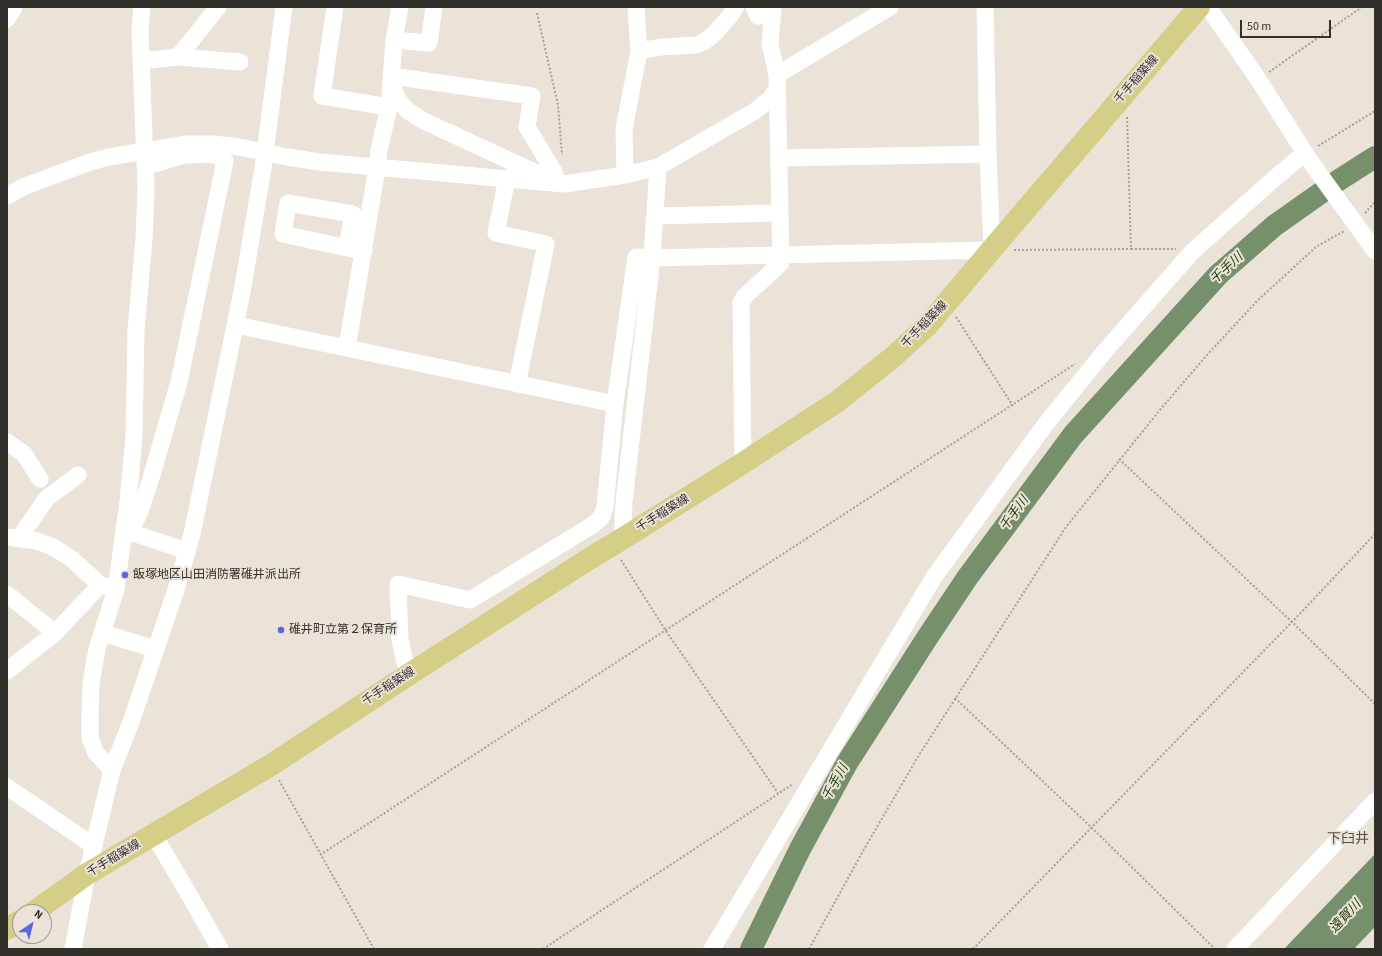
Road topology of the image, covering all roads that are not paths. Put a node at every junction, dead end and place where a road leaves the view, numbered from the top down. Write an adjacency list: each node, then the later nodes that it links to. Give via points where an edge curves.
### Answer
1 (14, 7): 17 (street)
2 (142, 7): 21 (street)
3 (218, 7): 20 (street)
4 (284, 7): 44 (street, via 263,168)
5 (335, 7): 25 (street, via 322,96)
6 (400, 7): 18 (street)
7 (434, 7): 18 (street, via 429,43)
8 (636, 7): 19 (street)
9 (736, 7): 19 (street, via 719,28 697,45)
10 (754, 7): 11 (street, via 758,16 764,15)
11 (766, 7)
12 (773, 7): 24 (street, via 770,44)
13 (890, 7): 24 (street)
14 (985, 7): 26 (street)
15 (1199, 7): 39 (main road, 千手稲築線)
16 (1208, 7): 27 (street)
17 (7, 19)
18 (394, 40): 23 (street)
19 (640, 51): 32 (street, via 624,129)
20 (178, 57): 21 (street); 22 (street)
21 (141, 61): 28 (street)
22 (240, 62)
23 (391, 80): 25 (street); 34 (street, via 398,101 424,121); 34 (street, via 532,96 527,127)
24 (777, 81): 29 (street); 30 (street, via 771,98 755,111)
25 (389, 107): 31 (street)
26 (988, 154): 29 (street); 39 (street)
27 (1308, 157): 41 (street); 72 (street, via 1276,177 1196,248 1105,351 1045,426 934,577)
28 (150, 158): 31 (street, via 188,144 211,144); 35 (street, via 109,157 90,162 23,186); 52 (street, via 136,330 134,437); 52 (street, via 209,154 221,157 225,161 179,382 141,509)
29 (779, 158): 36 (street)
30 (658, 167): 32 (street); 37 (street)
31 (377, 168): 33 (street); 40 (street)
32 (625, 175): 34 (street)
33 (507, 178): 34 (street); 46 (street, via 496,233 546,244)
34 (561, 184)
35 (7, 196)
36 (780, 213): 37 (street); 42 (street)
37 (655, 216): 43 (street)
38 (347, 248): 40 (street)
39 (991, 249): 42 (street); 49 (main road, 千手稲築線, via 928,325 893,357 838,401)
40 (364, 251): 45 (street)
41 (1375, 251)
42 (781, 256): 43 (street); 49 (street, via 781,264 744,297 741,303)
43 (652, 258): 47 (street, via 636,257); 54 (street, via 624,502)
44 (236, 325): 45 (street); 55 (street)
45 (347, 348): 46 (street)
46 (517, 384): 47 (street)
47 (616, 404): 62 (street, via 605,507 601,518 470,600 398,584 400,640)
48 (7, 442): 51 (street, via 24,454)
49 (743, 463): 54 (main road, 千手稲築線)
50 (78, 475): 53 (street, via 47,498)
51 (40, 479)
52 (127, 531): 55 (street); 56 (street)
53 (13, 538): 56 (street, via 53,546)
54 (617, 542): 62 (main road, 千手稲築線)
55 (187, 551): 60 (street)
56 (108, 587): 58 (street); 59 (street)
57 (7, 594): 58 (street)
58 (55, 633): 61 (street)
59 (102, 633): 60 (street); 63 (street, via 91,683 90,738 96,752)
60 (155, 649): 63 (street)
61 (7, 671)
62 (408, 675): 66 (main road, 千手稲築線, via 271,765)
63 (112, 770): 67 (street)
64 (7, 787): 67 (street)
65 (1375, 801): 73 (street)
66 (154, 835): 68 (main road, 千手稲築線); 71 (street)
67 (94, 846): 68 (street)
68 (87, 874): 69 (main road, 千手稲築線); 70 (street)
69 (45, 904)
70 (73, 949)
71 (220, 949)
72 (712, 949)
73 (1234, 949)

